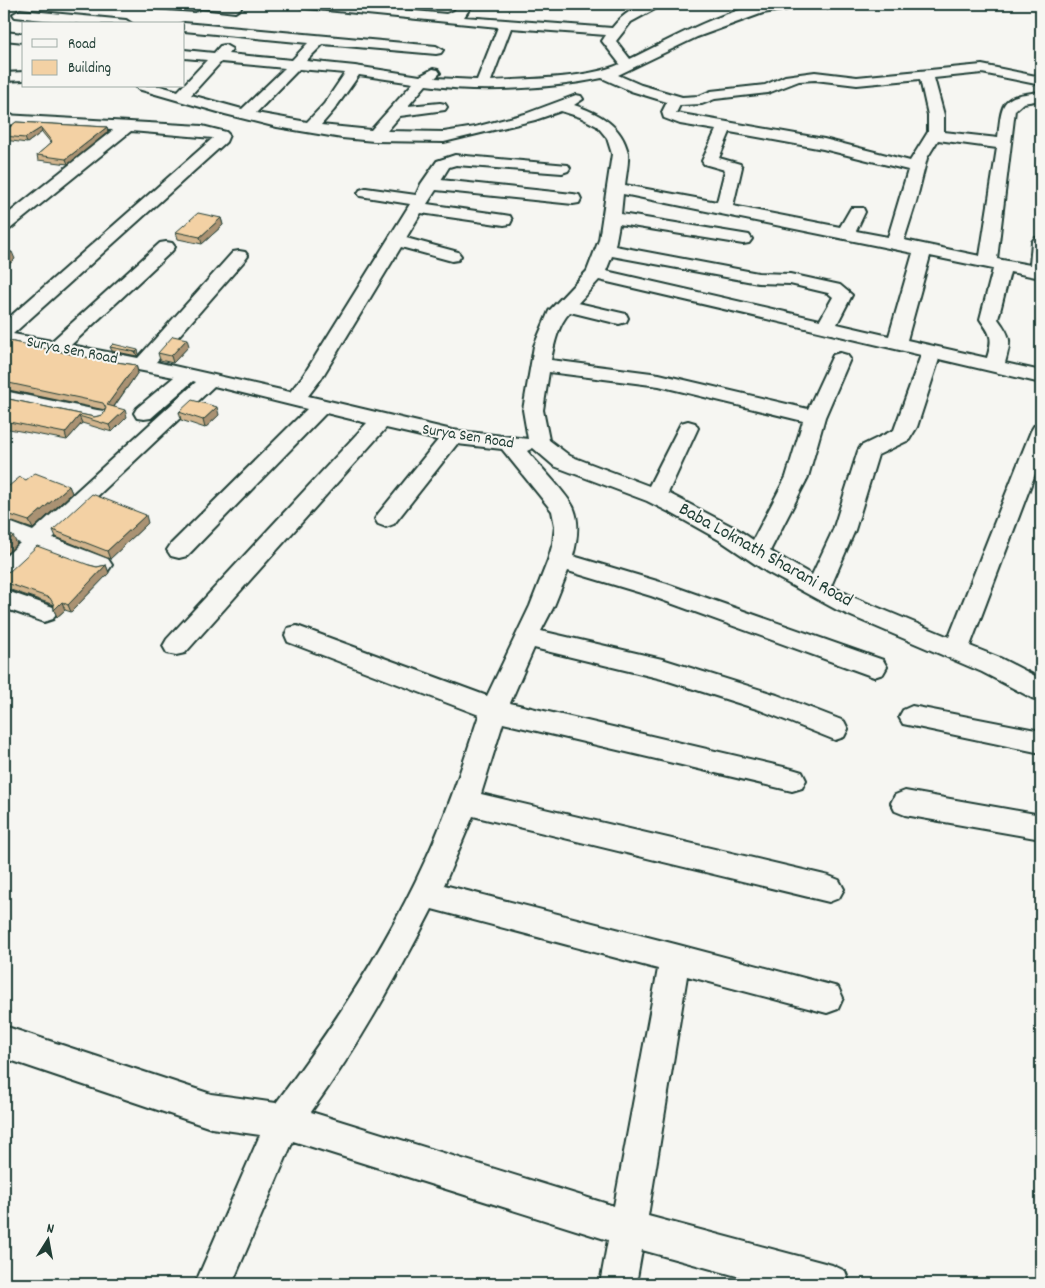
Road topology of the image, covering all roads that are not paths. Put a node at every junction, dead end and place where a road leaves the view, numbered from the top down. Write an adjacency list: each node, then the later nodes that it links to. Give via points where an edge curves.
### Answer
1 (35, 4): 12 (street)
2 (153, 4): 8 (street)
3 (306, 4): 9 (street)
4 (467, 4): 16 (street)
5 (622, 4): 20 (street, via 650,6 630,15)
6 (801, 4): 7 (street); 29 (street, via 761,9 732,18)
7 (839, 4)
8 (197, 5): 10 (street); 14 (street)
9 (360, 6): 11 (street)
10 (235, 8)
11 (397, 13): 16 (street); 24 (street)
12 (20, 14): 13 (street); 17 (street)
13 (105, 22)
14 (180, 22)
15 (506, 24): 16 (street); 20 (street); 37 (street)
16 (449, 25): 25 (street)
17 (4, 26)
18 (185, 27): 19 (street)
19 (240, 32): 23 (street); 27 (street)
20 (615, 32): 29 (street, via 609,41)
21 (4, 36): 22 (street)
22 (22, 38)
23 (321, 40): 24 (street); 28 (street)
24 (374, 45): 25 (street)
25 (436, 50): 35 (street, via 447,60)
26 (185, 54): 27 (street)
27 (218, 57): 28 (street); 40 (street)
28 (295, 64): 30 (street); 45 (street)
29 (628, 65): 31 (street)
30 (355, 70): 35 (street); 50 (street)
31 (610, 74): 37 (street); 41 (street, via 636,88); 42 (street, via 596,89)
32 (926, 74): 36 (street, via 982,69); 41 (street, via 857,81 799,77 768,89 711,95 702,100); 52 (street, via 936,115)
33 (22, 76): 34 (street)
34 (4, 77)
35 (423, 80): 37 (street); 44 (street)
36 (1041, 81)
37 (482, 85)
38 (149, 88): 40 (street)
39 (1041, 96): 54 (street, via 1019,99 1011,104 1006,117)
40 (180, 97): 45 (street)
41 (675, 100): 49 (street, via 670,114 680,119)
42 (561, 106): 53 (street, via 444,137); 58 (street, Surya Sen Road, via 593,118 614,137 620,154)
43 (440, 107): 44 (street)
44 (395, 112): 53 (street)
45 (246, 114): 50 (street)
46 (4, 119): 47 (street)
47 (23, 120): 48 (street); 51 (street)
48 (127, 127): 66 (street); 83 (street, via 215,132 222,139)
49 (724, 127): 56 (street, via 842,148); 62 (street, via 710,161 734,167)
50 (310, 128): 53 (street)
51 (4, 133)
52 (934, 135): 54 (street); 56 (street, via 919,158)
53 (374, 136)
54 (1005, 144): 77 (street)
55 (562, 168): 57 (street, via 448,161)
56 (917, 168): 71 (street)
57 (429, 184): 60 (street); 61 (street)
58 (616, 188): 62 (street); 64 (street, Surya Sen Road)
59 (366, 193): 61 (street)
60 (573, 199)
61 (418, 204): 65 (street); 69 (street)
62 (724, 208): 67 (street)
63 (857, 212): 67 (street)
64 (610, 217): 68 (street); 73 (street, Surya Sen Road)
65 (504, 220)
66 (4, 225)
67 (846, 233): 71 (street)
68 (743, 239)
69 (395, 240): 76 (street); 96 (street, via 311,379)
70 (1041, 242): 78 (street)
71 (894, 244): 74 (street)
72 (166, 247): 86 (street)
73 (605, 249): 79 (street, Surya Sen Road); 82 (street, via 834,289 843,296)
74 (923, 250): 77 (street); 85 (street)
75 (238, 256): 89 (street)
76 (452, 256)
77 (996, 265): 78 (street); 91 (street, via 989,319 1000,334)
78 (1040, 272)
79 (595, 274): 80 (street, Surya Sen Road); 82 (street)
80 (565, 305): 81 (street); 90 (street, Surya Sen Road, via 556,315)
81 (618, 318)
82 (826, 327): 85 (street)
83 (4, 332)
84 (4, 338): 86 (street, Surya Sen Road)
85 (896, 344): 87 (street)
86 (55, 349): 89 (street, Surya Sen Road)
87 (932, 352): 91 (street); 116 (street, via 907,428 902,435 869,451 866,456 844,530)
88 (840, 359): 100 (street)
89 (142, 365): 92 (street, Surya Sen Road)
90 (540, 365): 100 (street, via 659,380); 106 (street, Surya Sen Road, via 532,410 539,442)
91 (994, 367): 93 (street)
92 (189, 374): 94 (street, Surya Sen Road); 98 (street)
93 (1041, 377)
94 (210, 379): 96 (street, Surya Sen Road); 110 (street)
95 (4, 397): 99 (street)
96 (295, 399): 97 (street, Surya Sen Road)
97 (322, 405): 101 (street, Surya Sen Road); 111 (street)
98 (144, 413)
99 (97, 416)
100 (815, 417): 112 (street, via 797,477)
101 (381, 420): 104 (street, Surya Sen Road); 121 (street)
102 (688, 428): 107 (street)
103 (1041, 431): 122 (street)
104 (452, 437): 105 (street, Surya Sen Road); 108 (street)
105 (509, 444): 106 (street, Surya Sen Road); 113 (street, via 562,509 566,526)
106 (544, 447): 107 (street, Baba Loknath Sharani Road, via 562,461)
107 (655, 496): 112 (street, Baba Loknath Sharani Road, via 730,535)
108 (386, 519)
109 (4, 528): 110 (street)
110 (36, 540): 114 (street); 115 (street)
111 (179, 550)
112 (757, 554): 116 (street, Baba Loknath Sharani Road)
113 (560, 560): 120 (street); 123 (street, via 659,590)
114 (100, 565)
115 (4, 572)
116 (818, 589): 122 (street, Baba Loknath Sharani Road)
117 (4, 599): 118 (street)
118 (44, 613)
119 (297, 635): 125 (street)
120 (526, 637): 125 (street); 127 (street, via 662,669 768,702)
121 (176, 646)
122 (956, 651): 124 (street, Baba Loknath Sharani Road)
123 (874, 667)
124 (1041, 690)
125 (494, 710): 129 (street); 130 (street)
126 (912, 717): 128 (street)
127 (835, 729)
128 (1041, 742)
129 (792, 780)
130 (464, 802): 133 (street); 134 (street)
131 (905, 803): 132 (street)
132 (1041, 827)
133 (829, 889)
134 (425, 894): 135 (street); 138 (street, via 396,950 330,1058)
135 (675, 958): 136 (street); 139 (street)
136 (827, 998)
137 (4, 1042): 138 (street, via 211,1111)
138 (284, 1121): 139 (street); 140 (street)
139 (627, 1228): 141 (street); 142 (street)
140 (213, 1284)
141 (618, 1284)
142 (832, 1284)

